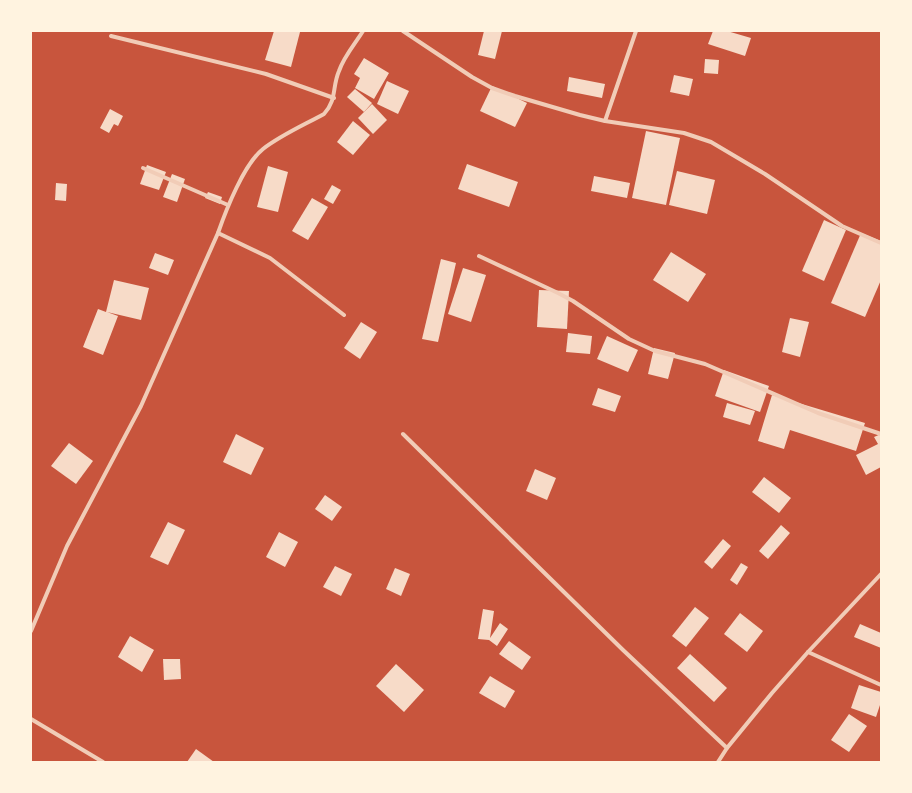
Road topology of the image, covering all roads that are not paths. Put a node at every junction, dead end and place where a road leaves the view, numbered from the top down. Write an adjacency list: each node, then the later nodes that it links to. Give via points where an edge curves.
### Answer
1 (363, 31): 5 (street, via 338,71)
2 (403, 31): 6 (street, via 492,88)
3 (636, 31): 6 (street)
4 (111, 36): 5 (street, via 266,74)
5 (334, 98): 8 (street, via 324,114 262,150 249,166)
6 (605, 121): 10 (street, via 684,133 710,142 765,174 842,226)
7 (143, 168): 8 (street)
8 (228, 205): 9 (street)
9 (218, 233): 12 (street, via 270,258); 16 (street, via 141,406 67,546)
10 (881, 243)
11 (479, 256): 14 (street, via 573,301 629,339 655,351 705,364 818,413)
12 (344, 314)
13 (403, 434): 20 (street, via 623,650)
14 (881, 434)
15 (881, 574): 17 (street)
16 (31, 631)
17 (808, 652): 18 (street); 20 (street)
18 (881, 685)
19 (31, 719): 21 (street)
20 (727, 748): 22 (street)
21 (103, 762)
22 (718, 762)

